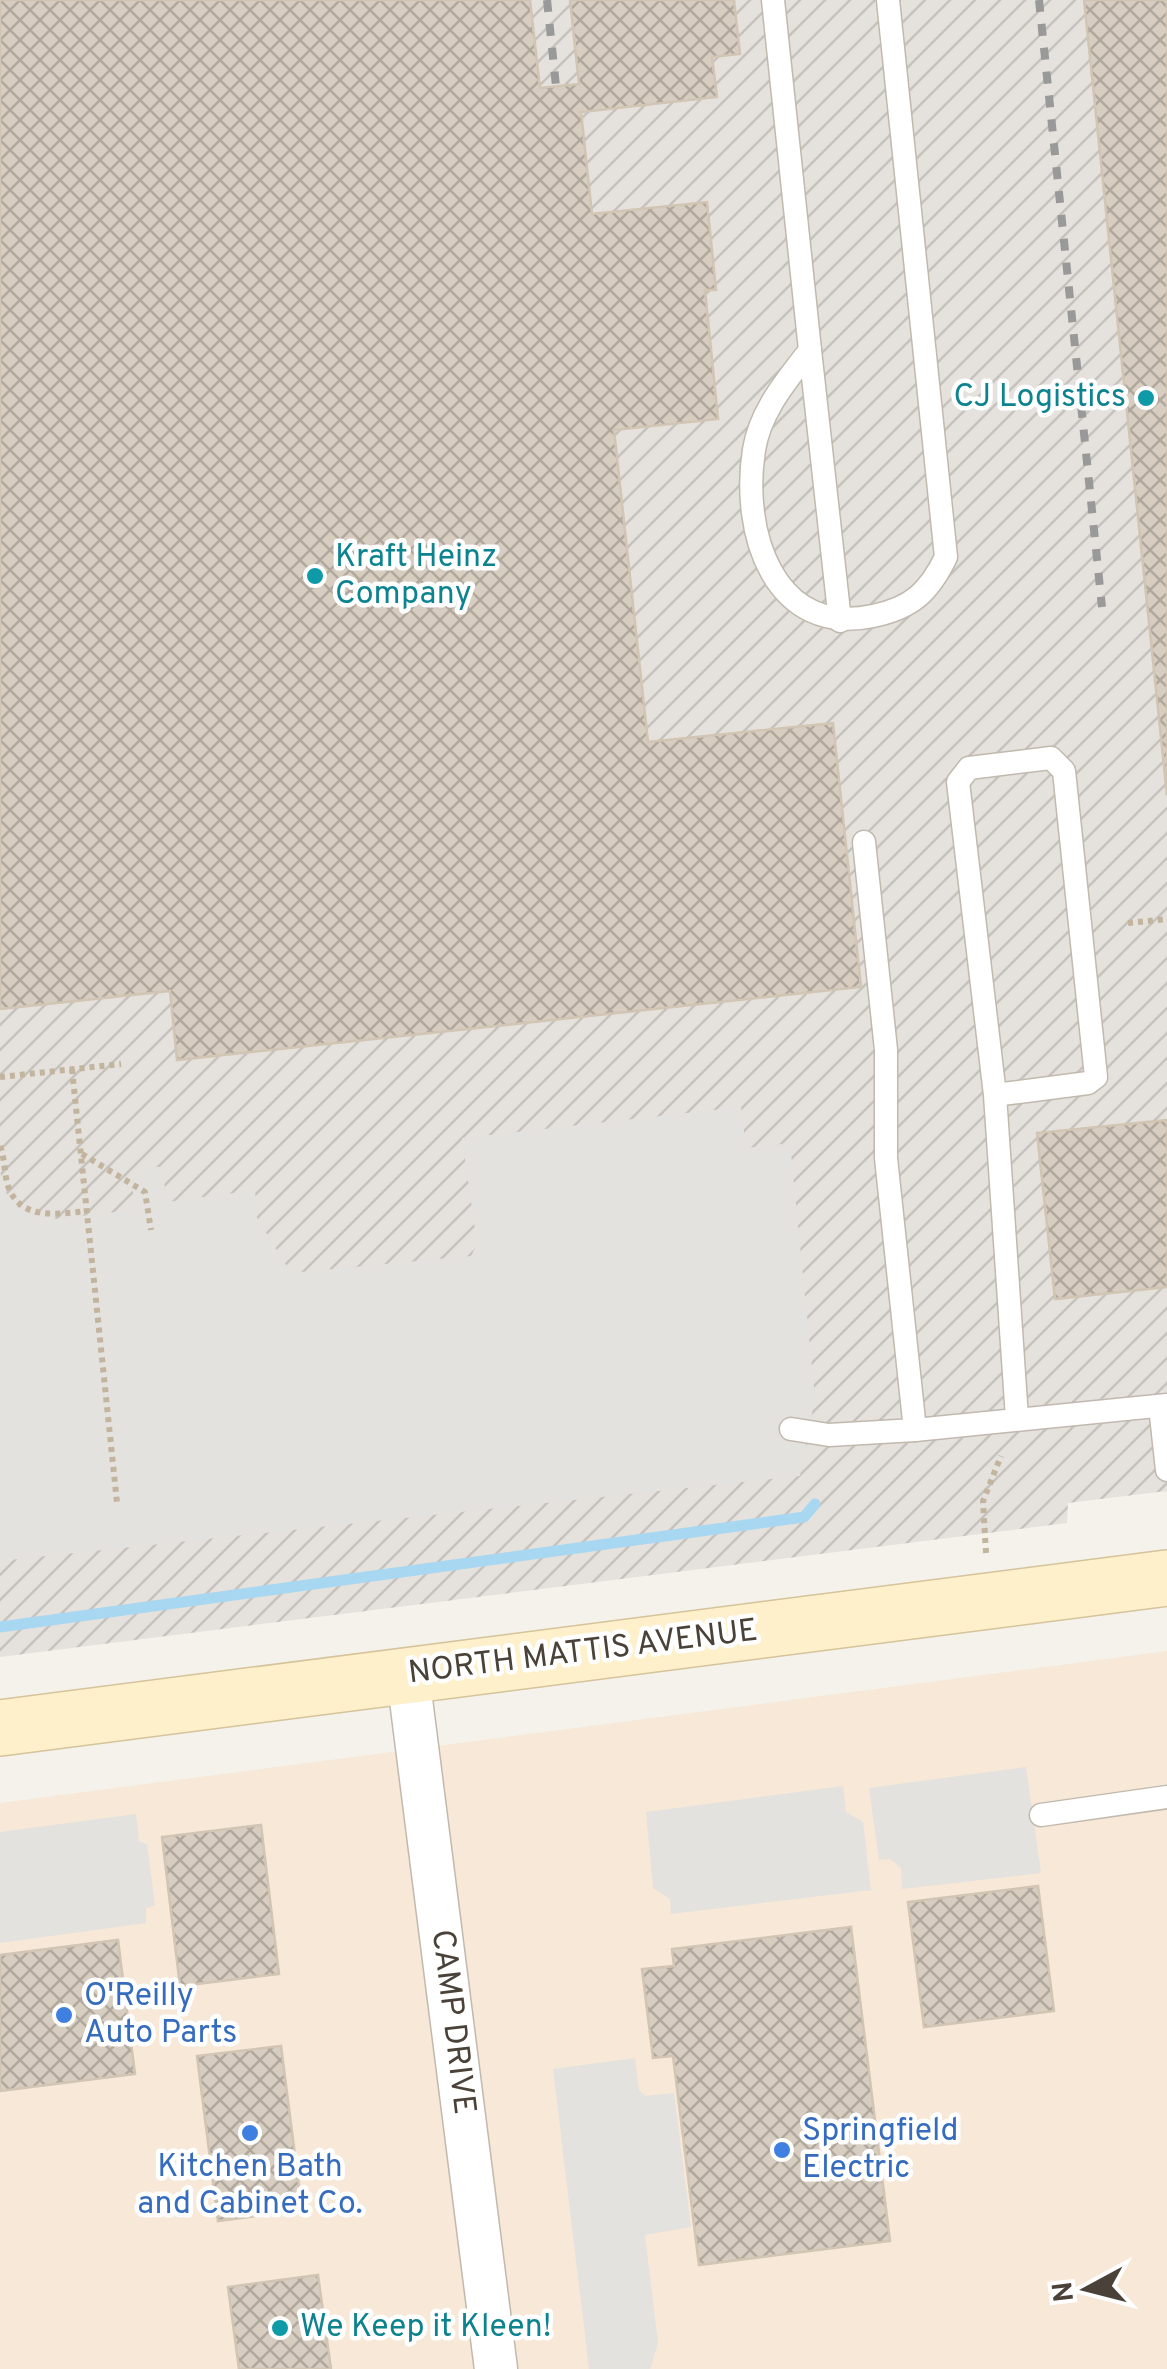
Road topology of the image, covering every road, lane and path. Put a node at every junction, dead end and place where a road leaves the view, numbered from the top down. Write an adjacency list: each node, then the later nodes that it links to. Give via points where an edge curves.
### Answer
1 (773, 0): 3 (lane)
2 (888, 0): 4 (lane, via 946,557 931,588 906,608)
3 (810, 350): 4 (lane); 4 (lane, via 774,395 754,449 753,528 780,590 815,616)
4 (840, 622)
5 (864, 842): 19 (lane, via 886,1050 886,1158)
6 (1167, 918): 7 (path)
7 (1128, 923)
8 (121, 1064): 9 (path)
9 (72, 1069): 10 (path); 13 (path)
10 (0, 1078)
11 (996, 1095): 11 (lane, via 958,782 969,768 1051,758 1064,771 1096,1077); 17 (lane)
12 (0, 1146): 14 (path, via 8,1186 22,1204 48,1215)
13 (81, 1153): 14 (path); 15 (path, via 145,1192)
14 (86, 1210): 22 (path)
15 (151, 1230)
16 (1163, 1405): 17 (lane); 21 (lane)
17 (1017, 1418): 19 (lane)
18 (791, 1429): 19 (lane, via 829,1435)
19 (915, 1430)
20 (1001, 1456): 23 (path, via 982,1501)
21 (1167, 1470)
22 (117, 1502)
23 (986, 1553)
24 (1167, 1578): 25 (main road, NORTH MATTIS AVENUE)
25 (408, 1676): 26 (main road, NORTH MATTIS AVENUE); 29 (street, CAMP DRIVE)
26 (0, 1728)
27 (1167, 1797): 28 (lane)
28 (1041, 1815)
29 (496, 2369)

